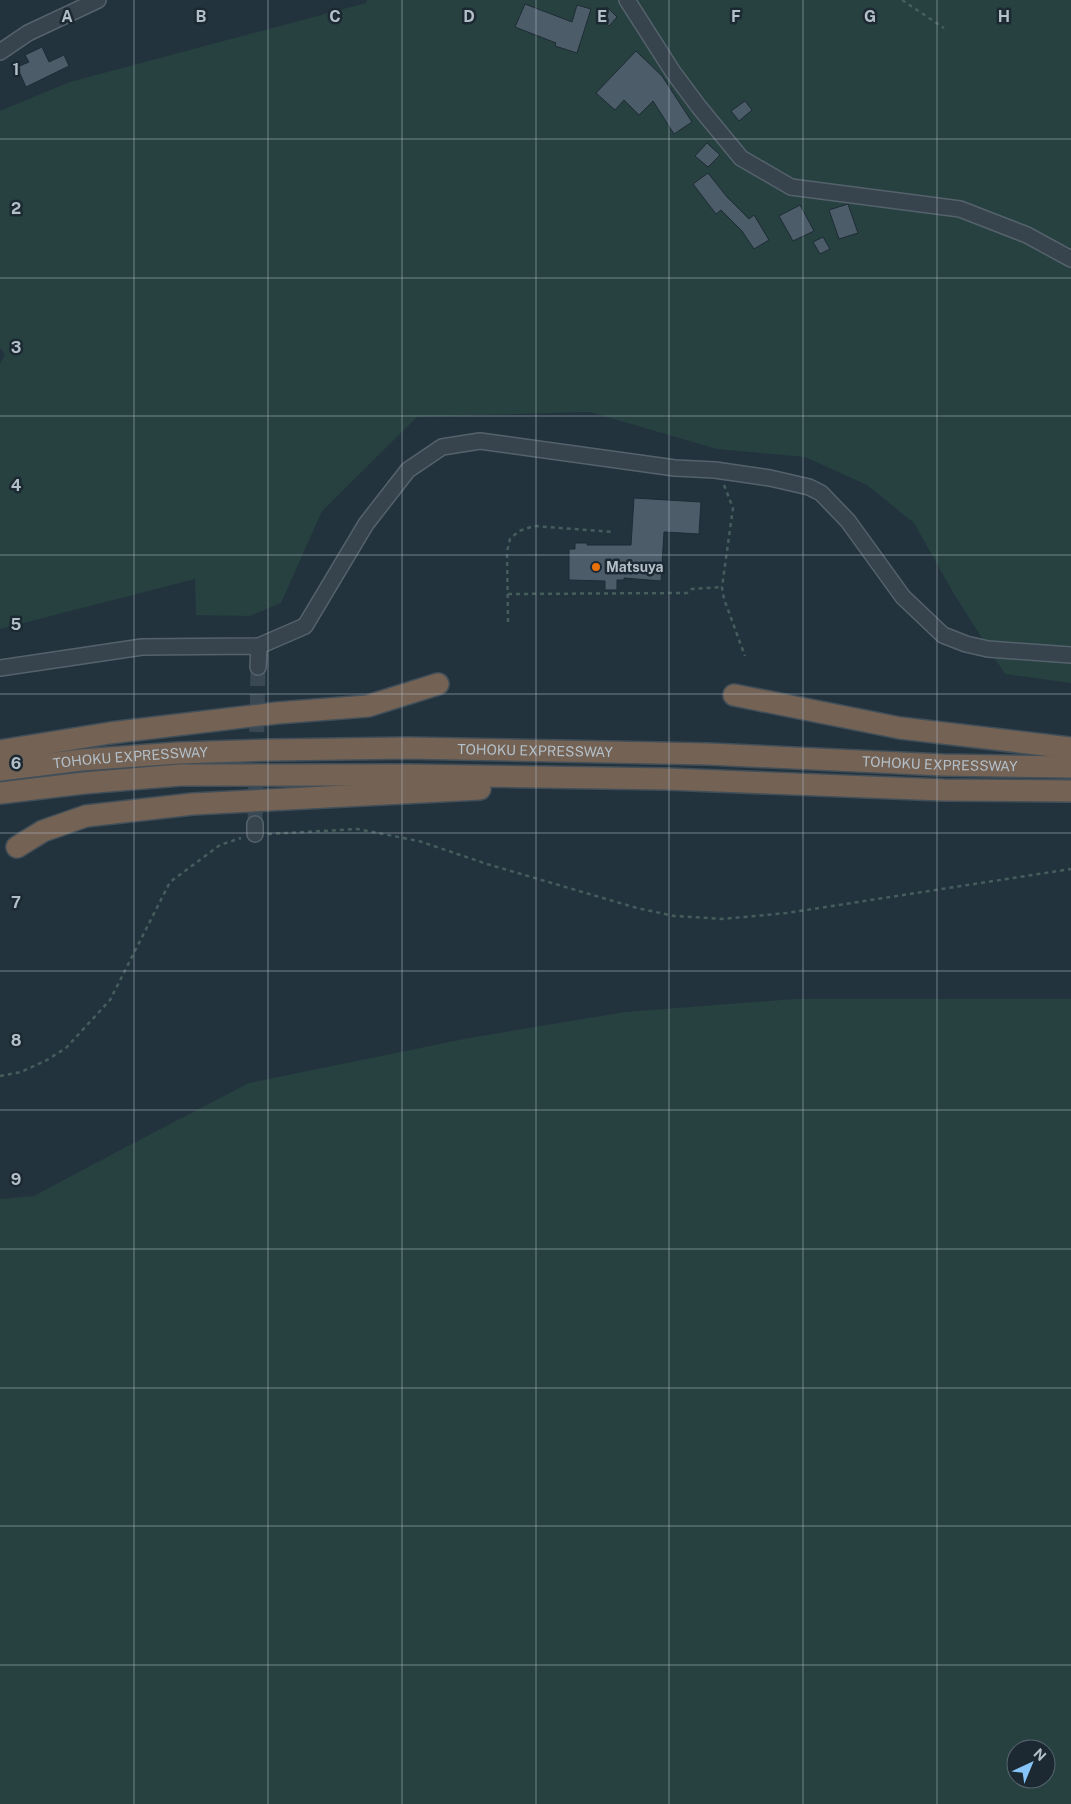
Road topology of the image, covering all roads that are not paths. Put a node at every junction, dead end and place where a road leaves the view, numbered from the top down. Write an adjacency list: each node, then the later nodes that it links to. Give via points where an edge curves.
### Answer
1 (628, 0): 4 (street, via 673,72 741,158 791,187 960,209 1027,235)
2 (92, 1): 3 (street, via 28,33)
3 (0, 52)
4 (1071, 259)
5 (260, 646): 6 (street, via 305,626 372,516 408,470 442,447 480,441 674,468 717,470 809,487 821,494 848,522 903,597 943,635 988,650); 7 (street); 8 (street, via 142,648)
6 (1071, 655)
7 (258, 667)
8 (0, 668)
9 (438, 684): 12 (highway, via 368,706 277,712 110,733)
10 (734, 695): 11 (highway, via 900,728)
11 (1071, 748)
12 (0, 752)
13 (1071, 767): 14 (highway, TOHOKU EXPRESSWAY, via 408,748 178,753)
14 (0, 770)
15 (667, 779): 16 (highway, TOHOKU EXPRESSWAY, via 865,788); 17 (highway, TOHOKU EXPRESSWAY, via 180,775); 18 (highway, via 193,804 86,816 43,831)
16 (1071, 791)
17 (0, 793)
18 (17, 846)

